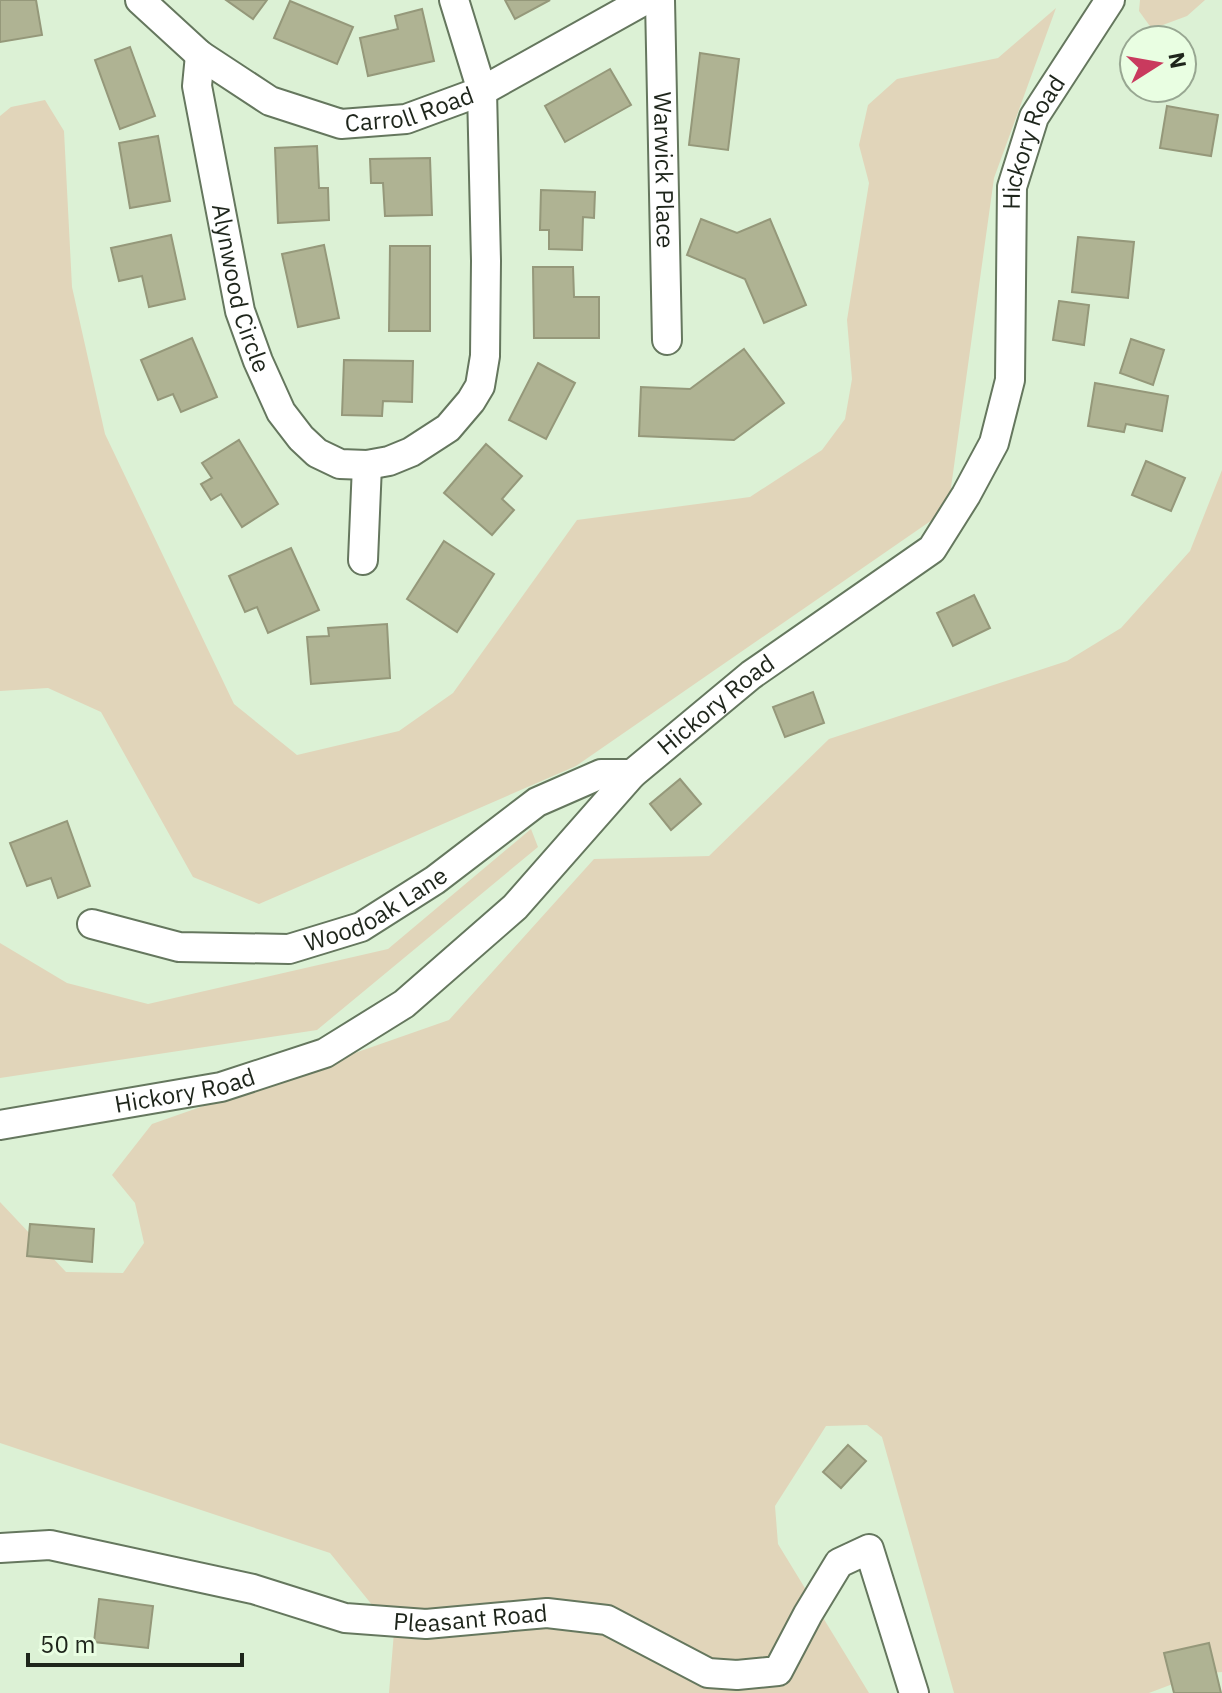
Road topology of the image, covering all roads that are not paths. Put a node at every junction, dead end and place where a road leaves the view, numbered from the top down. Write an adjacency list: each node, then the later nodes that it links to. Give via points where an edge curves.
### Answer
1 (140, 0): 6 (street, Carroll Road)
2 (454, 0): 7 (street, Alynwood Circle)
3 (645, 0): 7 (street, Carroll Road)
4 (660, 0): 8 (street, Warwick Place)
5 (1110, 0): 11 (street, Hickory Road, via 1034,117 1012,187 1010,380 994,443 966,495 932,549 751,675)
6 (200, 55): 7 (street, Carroll Road, via 270,101 341,124 406,119); 9 (street, Alynwood Circle, via 197,86 240,311 258,361 281,412 301,438 340,464)
7 (482, 91): 9 (street, Alynwood Circle, via 486,293 480,386 448,428 411,452)
8 (667, 340)
9 (367, 465): 10 (street)
10 (363, 560)
11 (632, 774): 12 (street, Woodoak Lane, via 601,774 537,802 435,880 361,927 289,949 179,947); 13 (street, Hickory Road, via 515,907 404,1004 325,1053 221,1087)
12 (92, 924)
13 (0, 1125)
14 (0, 1548): 15 (street, Pleasant Road, via 50,1545 253,1589 345,1618 426,1624 547,1613 607,1620 708,1673 737,1675 778,1671 839,1563 869,1549)
15 (914, 1693)

